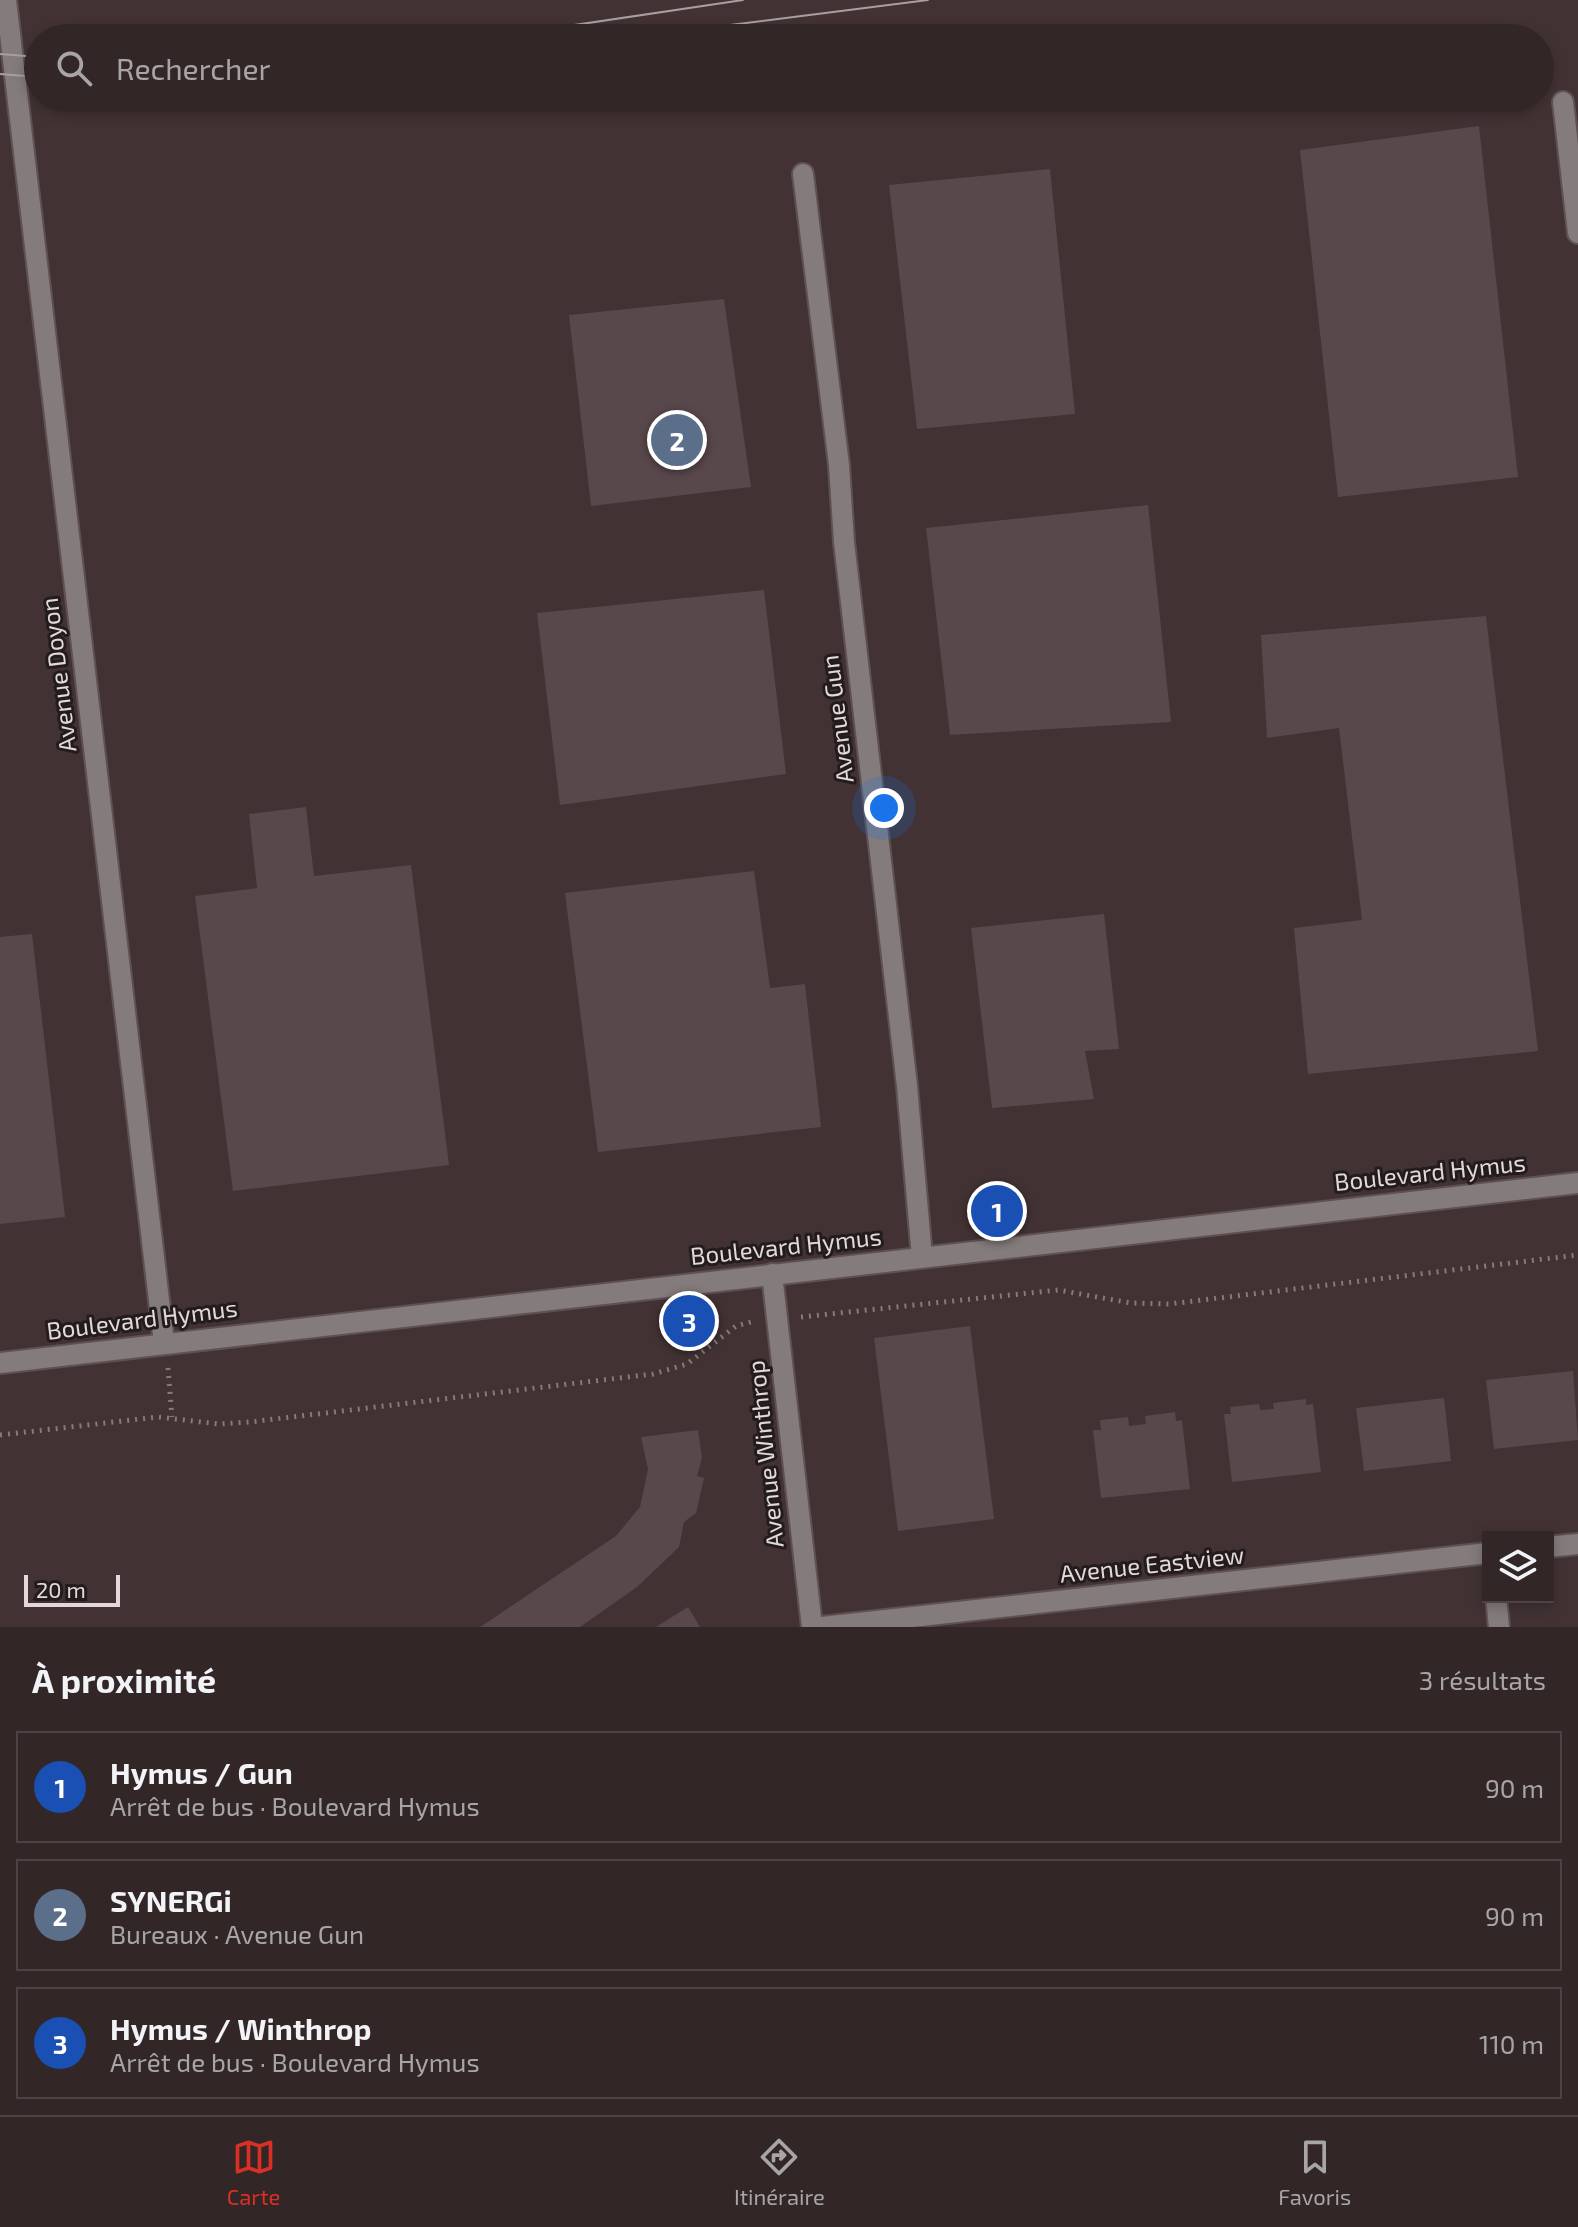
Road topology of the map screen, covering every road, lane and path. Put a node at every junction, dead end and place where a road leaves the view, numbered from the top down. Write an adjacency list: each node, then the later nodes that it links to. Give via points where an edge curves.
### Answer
1 (6, 0): 11 (street, Avenue Doyon)
2 (1563, 102): 4 (street)
3 (803, 174): 7 (street, Avenue Gun, via 839,465)
4 (1578, 233)
5 (1578, 1183): 7 (street, Boulevard Hymus)
6 (1578, 1255): 9 (path, via 1169,1304 1058,1290)
7 (922, 1257): 8 (street, Boulevard Hymus)
8 (772, 1274): 11 (street, Boulevard Hymus); 20 (street, Avenue Winthrop)
9 (818, 1316)
10 (736, 1326): 14 (path, via 699,1357 653,1374 250,1422)
11 (164, 1343): 12 (street, Boulevard Hymus)
12 (0, 1363)
13 (169, 1381): 14 (path)
14 (172, 1417): 15 (path)
15 (0, 1435)
16 (1578, 1544): 17 (street)
17 (1554, 1546)
18 (1482, 1554): 21 (street, Avenue Eastview)
19 (1497, 1603): 22 (street)
20 (812, 1627)
21 (822, 1627)
22 (1499, 1627)

